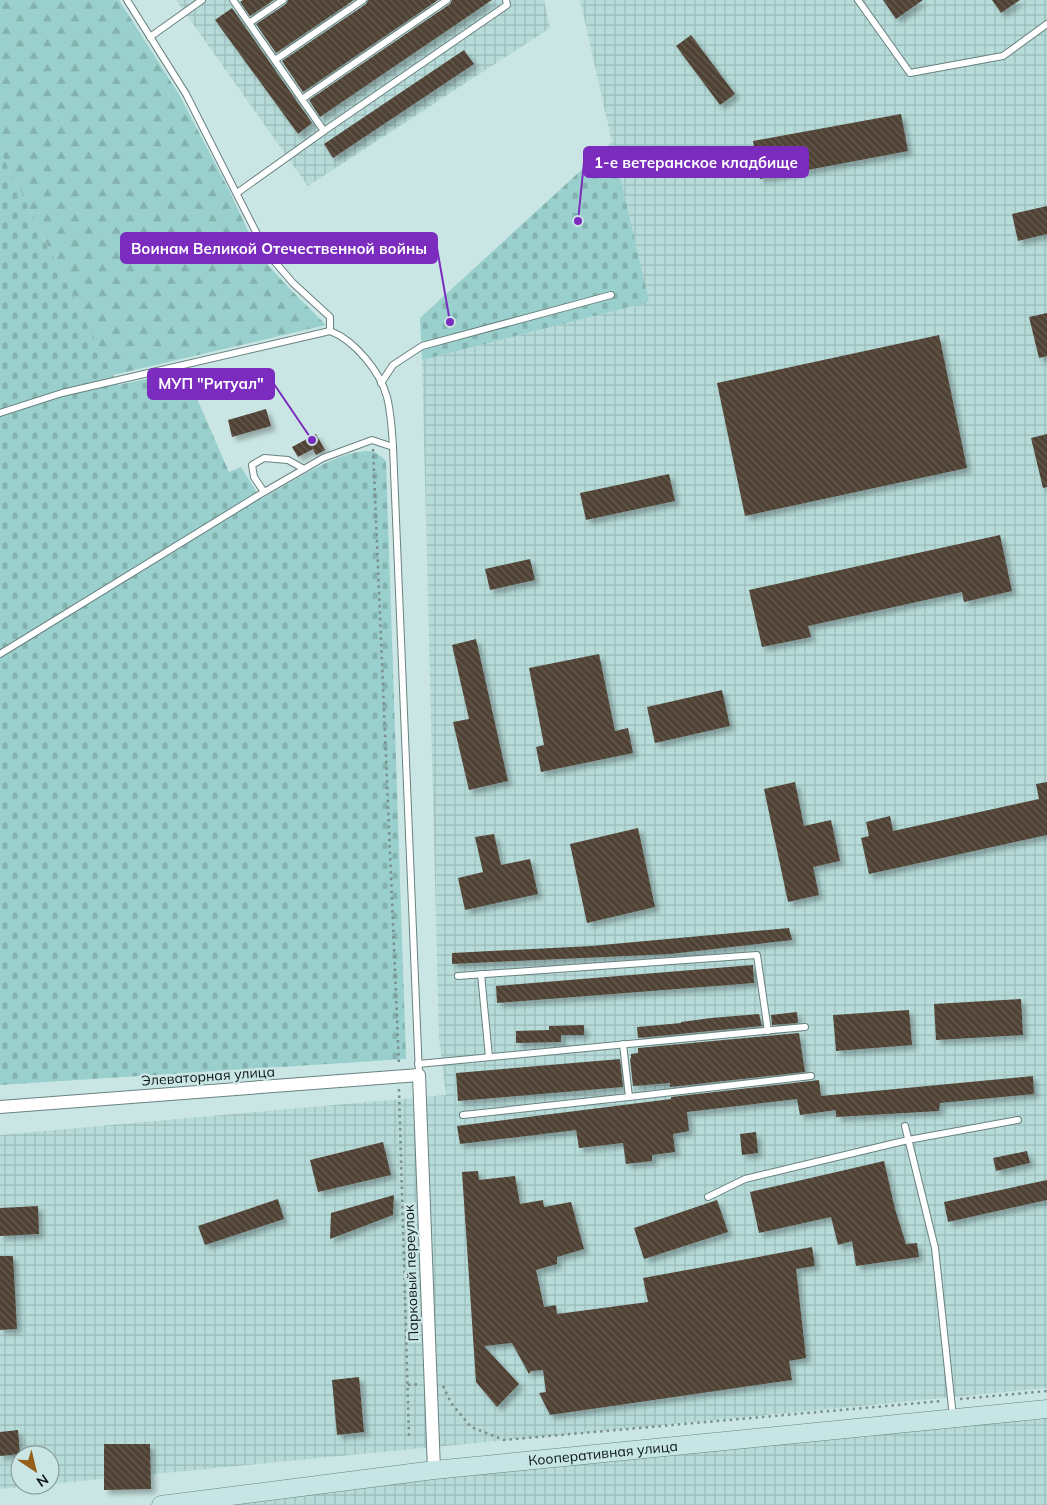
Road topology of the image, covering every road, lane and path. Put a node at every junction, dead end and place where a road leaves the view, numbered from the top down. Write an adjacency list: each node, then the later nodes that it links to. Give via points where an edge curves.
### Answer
1 (127, 0): 11 (lane)
2 (202, 0): 11 (lane)
3 (233, 0): 9 (lane)
4 (283, 0): 9 (lane)
5 (363, 0): 12 (lane)
6 (447, 0): 13 (lane)
7 (506, 0): 14 (lane, via 507,5)
8 (858, 0): 10 (lane, via 910,73 1003,56)
9 (249, 23): 12 (lane)
10 (1047, 24)
11 (150, 37): 15 (lane, via 186,94)
12 (275, 60): 13 (lane)
13 (302, 99): 14 (lane)
14 (324, 131): 15 (lane)
15 (237, 193): 17 (lane, via 275,262 330,317)
16 (611, 295): 18 (lane, via 422,346 393,365)
17 (330, 331): 18 (lane, via 341,335 361,352); 19 (lane, via 62,394)
18 (382, 383): 21 (lane, via 391,420)
19 (0, 413)
20 (372, 440): 21 (lane); 22 (lane, via 323,458); 33 (path)
21 (393, 447): 31 (lane)
22 (304, 470): 23 (lane); 23 (lane, via 288,460 264,458 252,466 254,477)
23 (264, 492): 24 (lane)
24 (0, 654)
25 (481, 974): 26 (lane); 28 (lane, via 757,955); 30 (lane)
26 (458, 976)
27 (805, 1027): 28 (lane)
28 (768, 1031): 29 (lane)
29 (623, 1044): 30 (lane); 34 (lane)
30 (488, 1057): 31 (lane)
31 (418, 1070): 33 (street, Элеваторная улица); 41 (street, Парковый переулок)
32 (811, 1076): 34 (lane)
33 (399, 1077): 35 (street, Элеваторная улица); 42 (path)
34 (629, 1097): 36 (lane)
35 (0, 1107)
36 (463, 1115)
37 (1018, 1120): 39 (lane)
38 (905, 1126): 39 (lane)
39 (908, 1140): 40 (lane, via 745,1180); 44 (lane, via 935,1248)
40 (708, 1196)
41 (430, 1382): 42 (path); 44 (path, via 441,1381 451,1403 471,1427 504,1440); 48 (street, Парковый переулок)
42 (408, 1385): 47 (path)
43 (1047, 1391): 44 (path)
44 (951, 1400): 46 (lane)
45 (1047, 1409): 46 (main road, Кооперативная улица)
46 (953, 1419): 48 (main road, Кооперативная улица)
47 (410, 1436)
48 (434, 1470): 49 (main road, Кооперативная улица)
49 (160, 1505)

